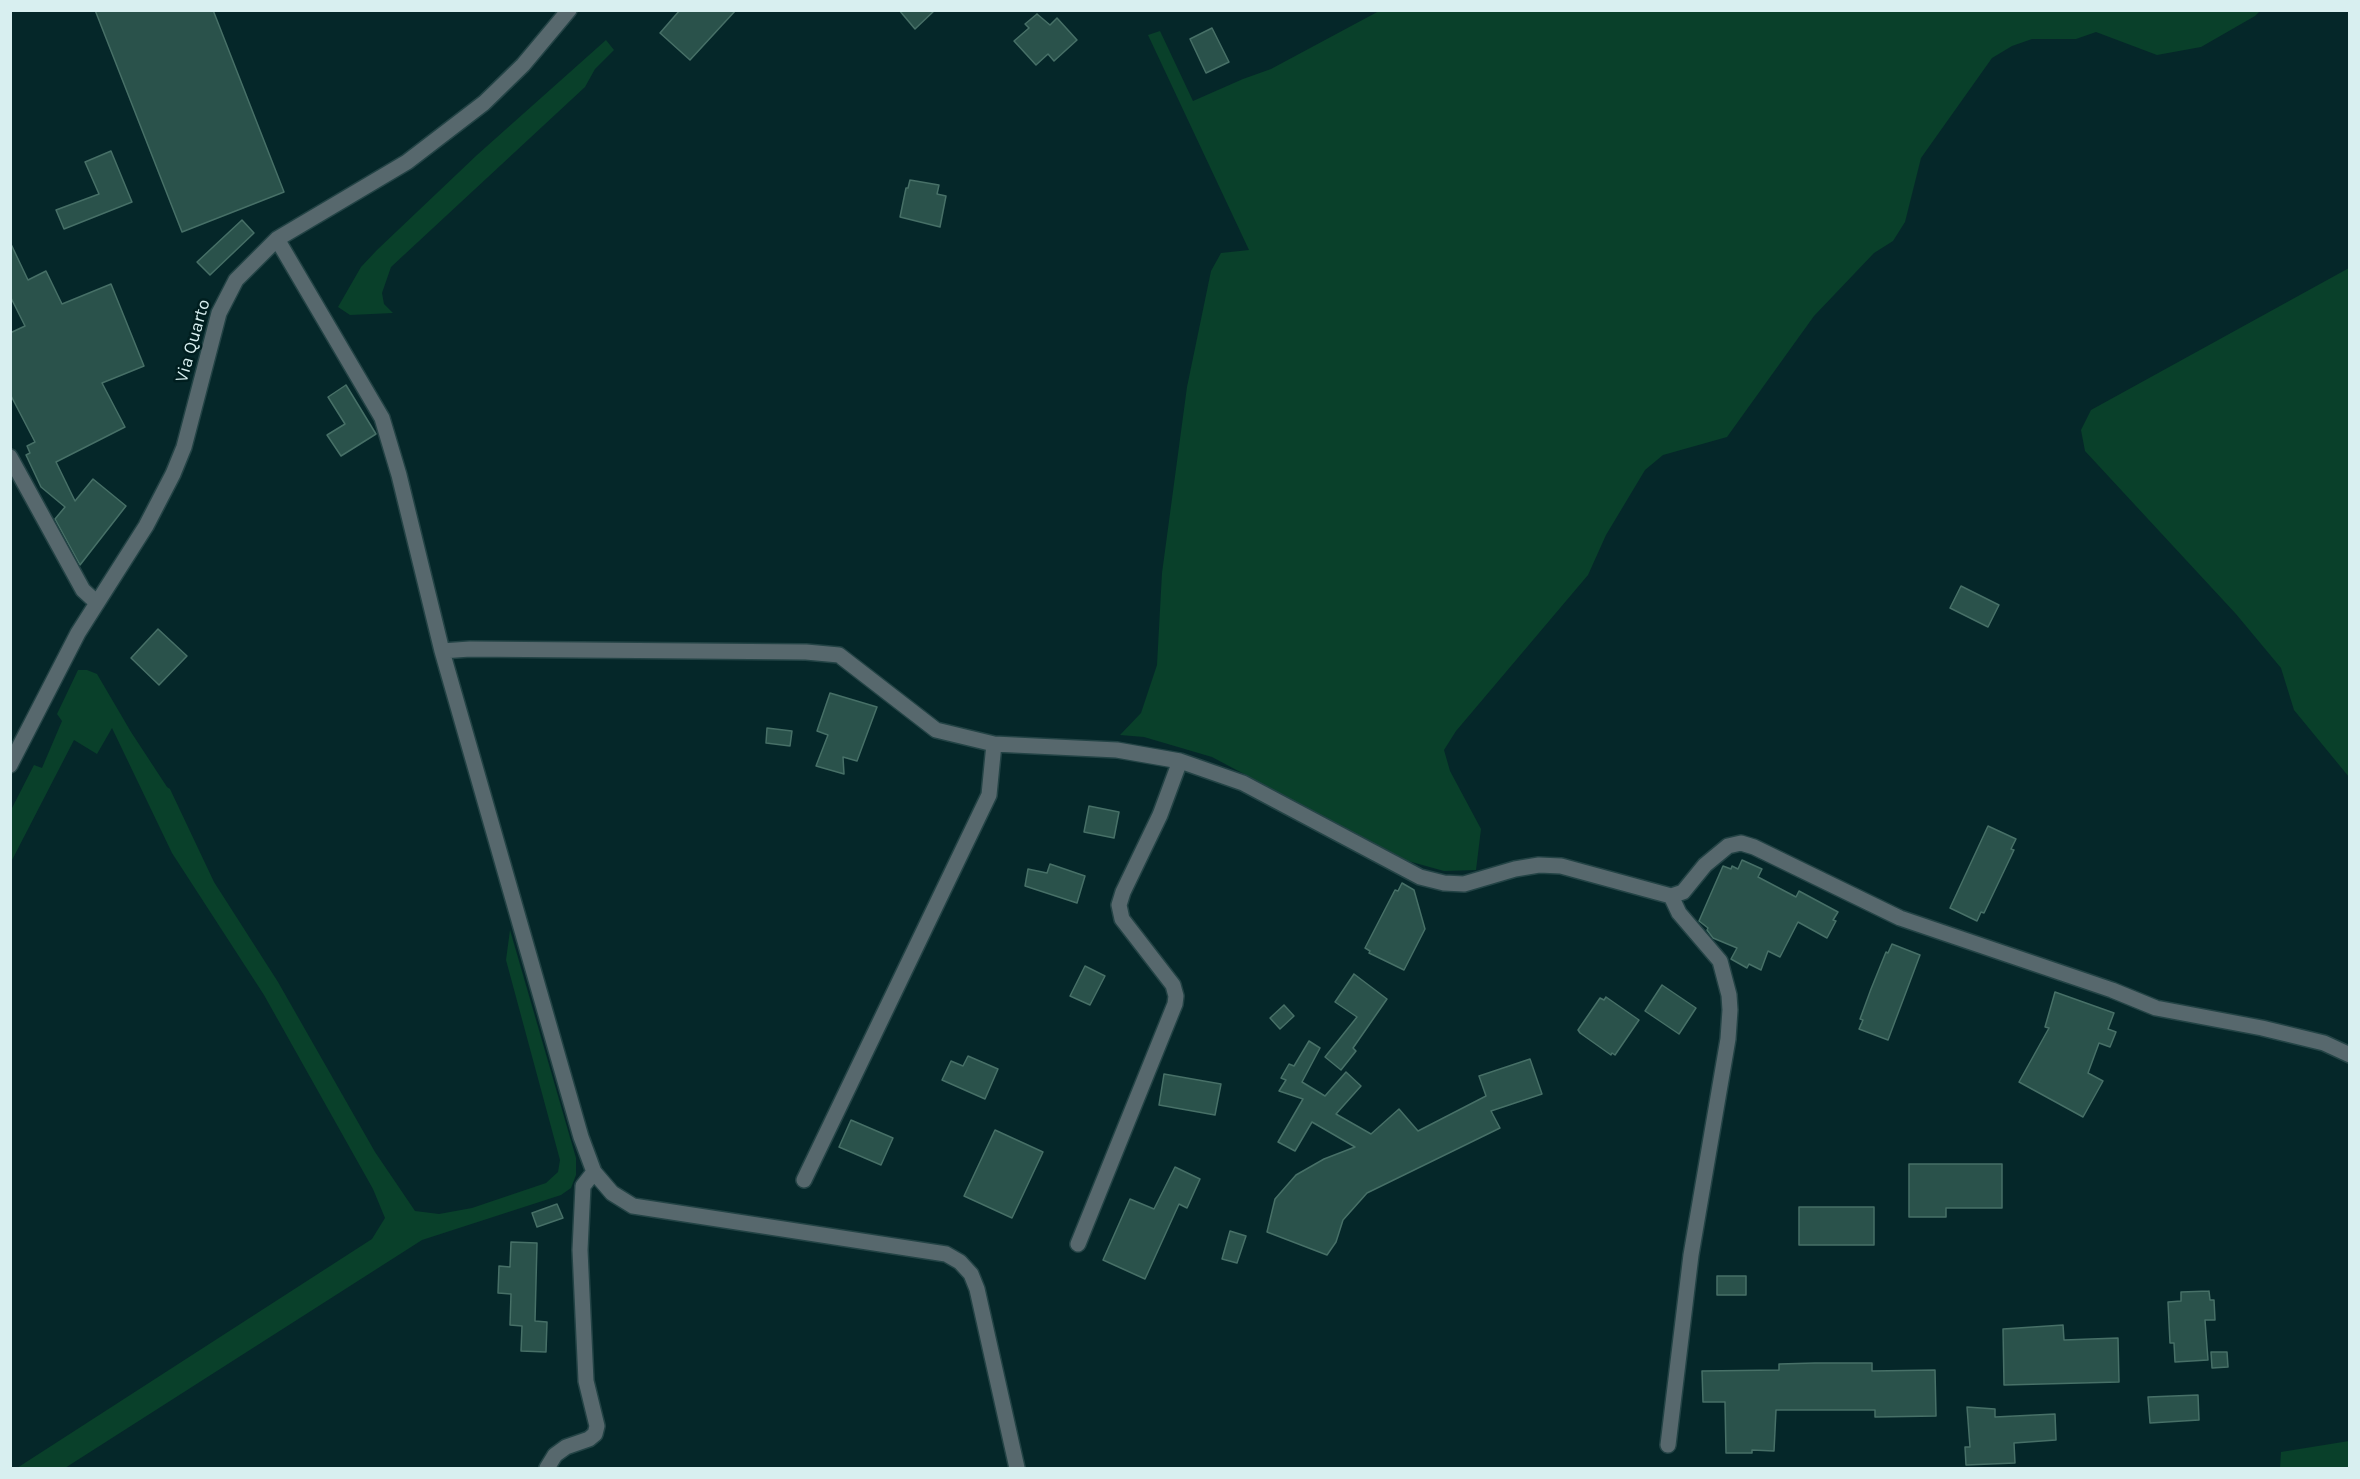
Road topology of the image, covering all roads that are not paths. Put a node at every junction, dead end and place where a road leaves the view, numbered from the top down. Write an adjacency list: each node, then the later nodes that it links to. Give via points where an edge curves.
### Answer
1 (569, 10): 2 (street, Via Quarto, via 522,65 446,134)
2 (277, 238): 4 (street, Via Quarto, via 236,280 227,296 208,349 184,447 147,526); 5 (street, via 382,418)
3 (10, 457): 4 (street, via 83,590)
4 (96, 602): 8 (street, Via Quarto)
5 (442, 651): 6 (street, via 838,655 936,730); 11 (street)
6 (994, 744): 7 (street, via 1117,750); 12 (street, via 989,795)
7 (1179, 760): 9 (street, via 1243,783 1420,877 1464,884 1515,869 1561,866); 13 (street, via 1160,815 1119,905 1122,919 1165,972 1176,996)
8 (10, 765)
9 (1671, 896): 10 (street, via 1683,892 1705,865 1728,846 1741,843 1900,918 2156,1008 2324,1043); 14 (street, via 1679,913 1720,961 1730,1010 1691,1255)
10 (2349, 1055)
11 (594, 1172): 15 (street, via 583,1186 580,1250 586,1382 597,1426 595,1434 566,1447); 16 (street, via 612,1193 633,1206 946,1254 960,1262 977,1288)
12 (804, 1180)
13 (1078, 1244)
14 (1668, 1445)
15 (547, 1468)
16 (1017, 1468)

